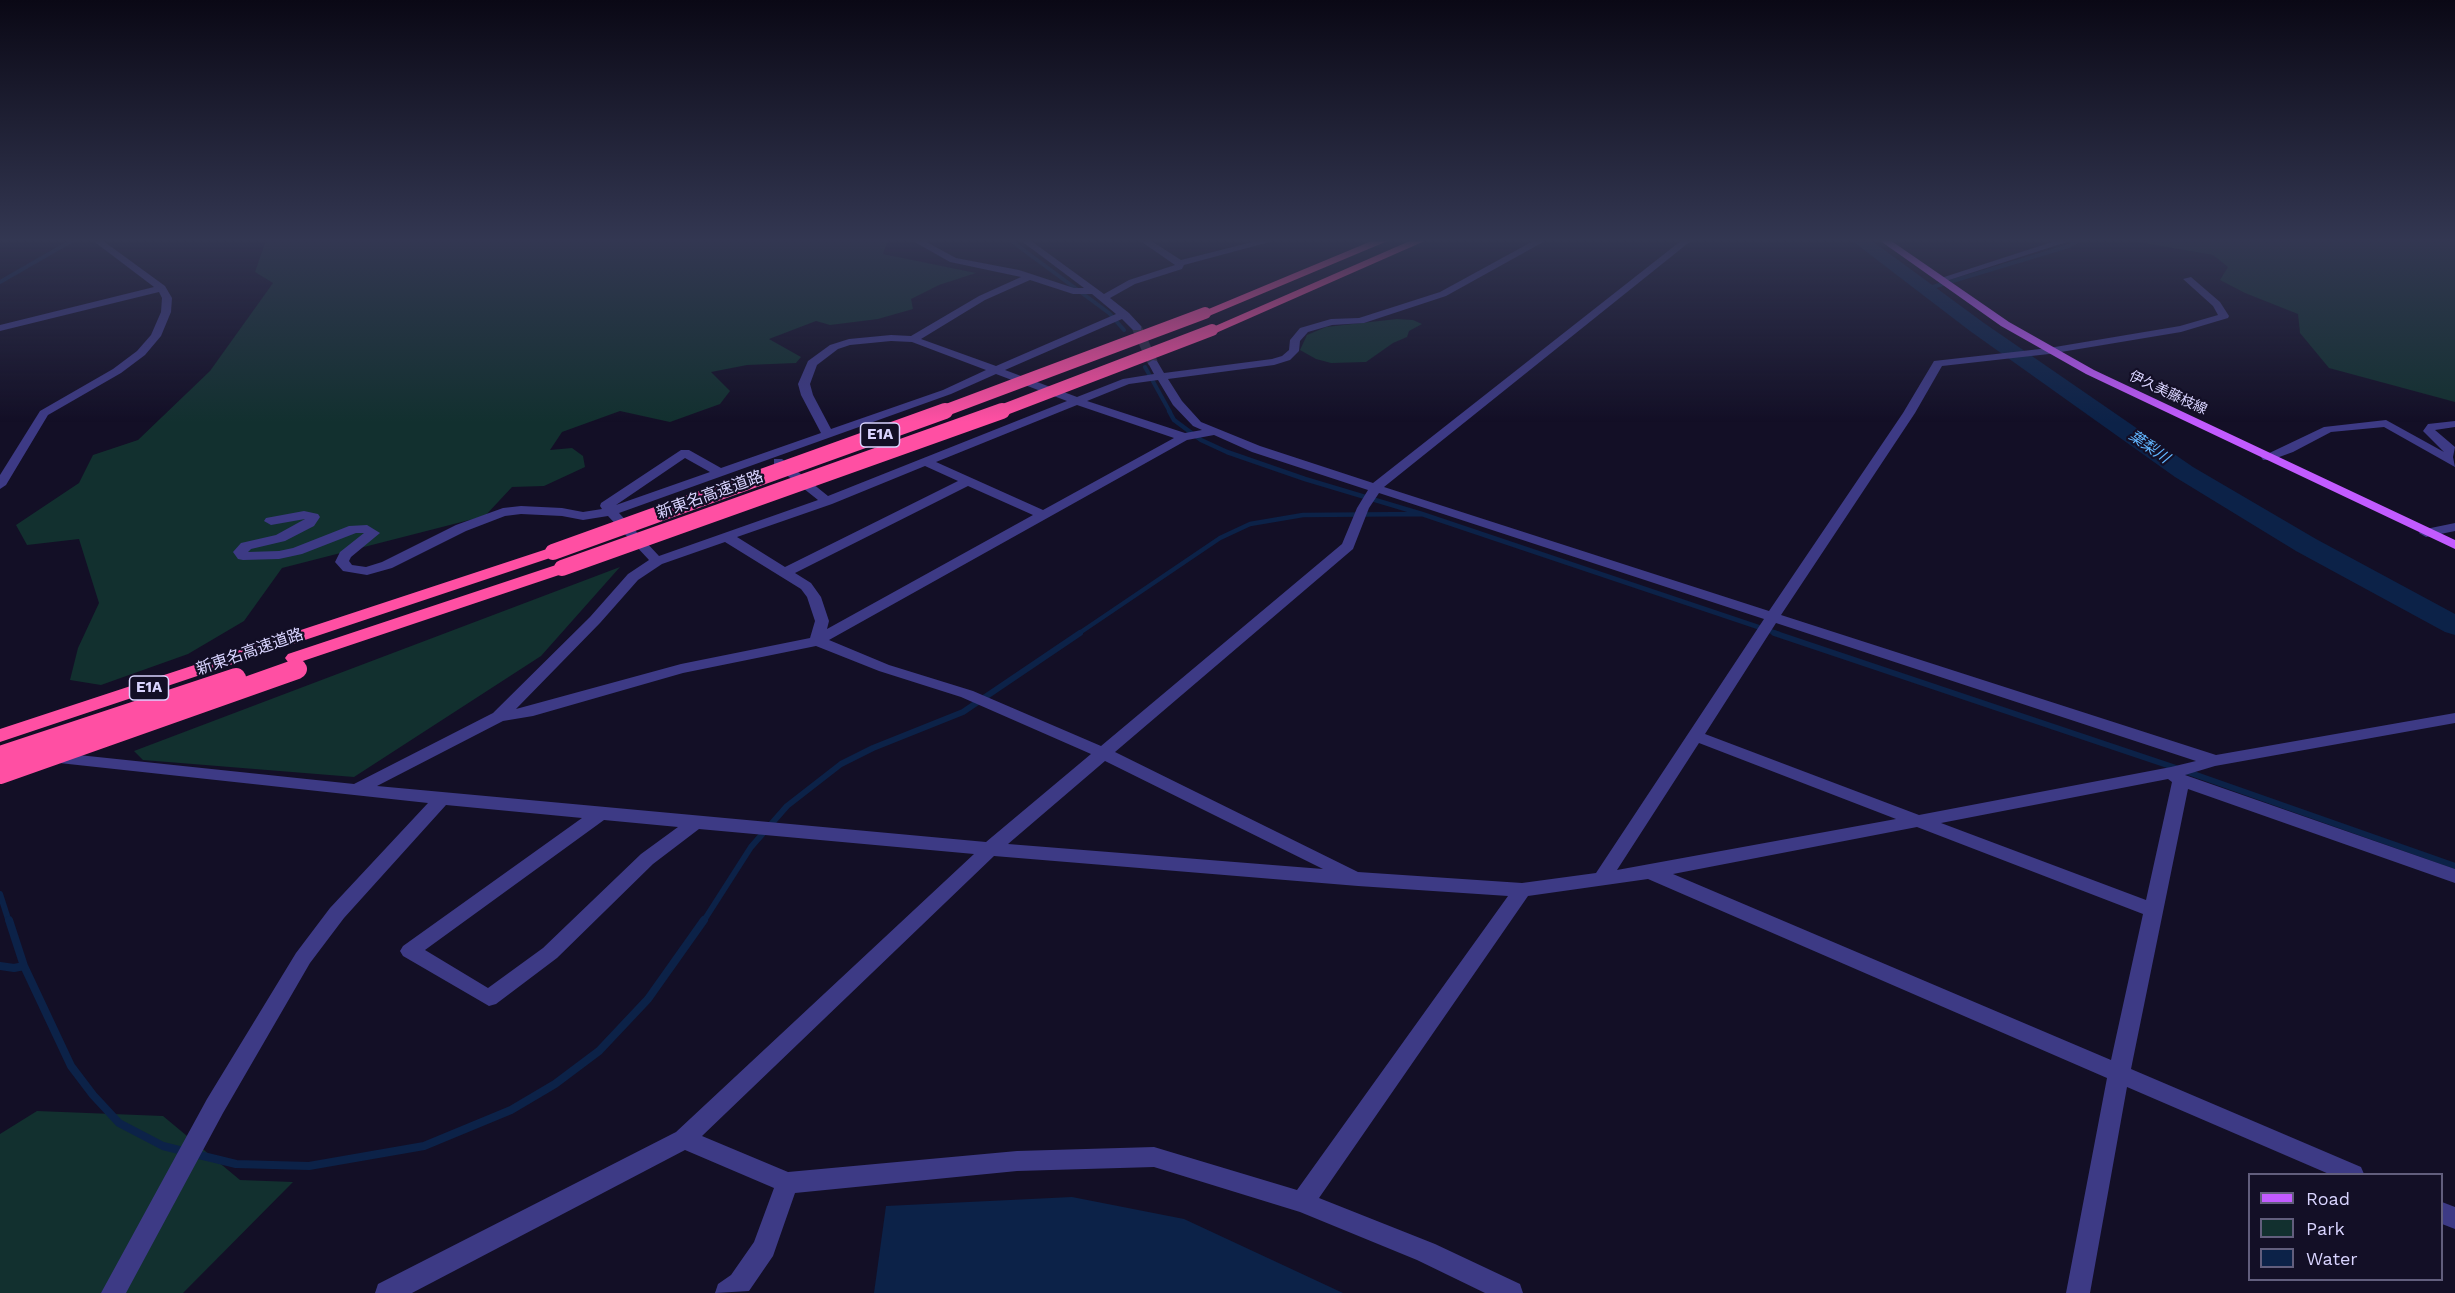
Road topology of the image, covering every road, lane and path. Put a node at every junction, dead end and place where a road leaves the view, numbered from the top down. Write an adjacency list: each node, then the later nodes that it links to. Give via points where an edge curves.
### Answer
1 (112, 300): 14 (street)
2 (167, 300): 32 (street, via 156,336 141,353 44,413)
3 (977, 300): 16 (street)
4 (1107, 300): 13 (street)
5 (1224, 300): 12 (highway)
6 (1229, 300): 12 (highway, 新東名高速道路 / E1A)
7 (1281, 300): 46 (highway, 新東名高速道路 / E1A, bridge, via 1026,402)
8 (1424, 300): 20 (street, via 1360,321 1331,322 1304,330 1295,340 1294,351 1274,362)
9 (1612, 300): 33 (street)
10 (1970, 300): 17 (main road, 伊久美藤枝線)
11 (2213, 300): 17 (street, via 2224,316 2181,329)
12 (1199, 312): 49 (highway, 新東名高速道路 / E1A, bridge, via 911,423 553,552)
13 (1125, 315): 15 (street); 19 (street)
14 (0, 328)
15 (1137, 328)
16 (914, 339): 19 (street); 24 (street, via 849,342 834,347 812,363 804,384)
17 (2045, 351): 27 (main road, 伊久美藤枝線); 44 (street, via 1938,363 1909,413)
18 (1154, 363): 20 (street)
19 (997, 370): 21 (street); 24 (street)
20 (1162, 376): 21 (street, via 1127,381); 23 (street, via 1186,413)
21 (1077, 401): 25 (street); 29 (street)
22 (2455, 424): 28 (street, via 2432,426 2428,431 2453,452)
23 (1214, 432): 25 (street); 33 (street)
24 (827, 434): 26 (street)
25 (1184, 437): 36 (street)
26 (768, 455): 30 (street); 34 (street)
27 (2267, 457): 28 (street, via 2328,429 2386,423); 39 (main road, 伊久美藤枝線)
28 (2450, 460)
29 (926, 462): 31 (street); 34 (street)
30 (720, 473): 35 (street); 35 (street, via 685,453 606,506)
31 (967, 481): 36 (street); 43 (street)
32 (0, 485)
33 (1376, 487): 44 (street); 52 (street, via 1348,546)
34 (827, 501): 40 (street)
35 (609, 512): 37 (street, via 583,516 552,511 503,513 460,528 367,572 348,568 342,562 345,555 373,533 367,528 354,529 297,551 243,556 240,552 246,546 280,538 313,517); 42 (street)
36 (1043, 515): 45 (street)
37 (272, 521)
38 (2455, 527): 39 (street)
39 (2426, 533): 41 (main road, 伊久美藤枝線)
40 (725, 536): 42 (street); 43 (street)
41 (2455, 545)
42 (657, 561): 47 (street, via 633,577 596,620)
43 (785, 573): 45 (street, via 806,586 814,597 822,621)
44 (1773, 616): 50 (street); 54 (street)
45 (817, 641): 47 (street, via 704,664); 52 (street, via 884,668 967,694)
46 (296, 663): 53 (highway, 新東名高速道路 / E1A, bridge); 55 (highway, bridge)
47 (499, 717): 57 (street)
48 (2455, 718): 54 (street)
49 (0, 736)
50 (1695, 736): 60 (street); 66 (street)
51 (0, 750): 57 (street)
52 (1103, 753): 62 (street); 65 (street)
53 (0, 756)
54 (2215, 761): 56 (street)
55 (0, 774)
56 (2176, 777): 60 (street); 64 (street); 68 (street)
57 (356, 790): 58 (street)
58 (442, 799): 59 (street); 74 (street, via 337,913 303,958 215,1106)
59 (601, 813): 61 (street); 61 (street, via 410,951 489,999 550,953 647,859)
60 (1920, 820): 63 (street); 68 (street)
61 (696, 822): 62 (street)
62 (990, 849): 65 (street); 70 (street)
63 (1650, 872): 66 (street); 69 (street)
64 (2455, 876)
65 (1358, 879): 67 (street)
66 (1602, 879): 67 (street)
67 (1522, 890): 73 (street)
68 (2154, 911): 69 (street)
69 (2119, 1074): 71 (street); 78 (street)
70 (684, 1139): 72 (street); 75 (street)
71 (2351, 1173)
72 (787, 1183): 73 (street, via 1017,1161 1154,1157); 76 (street, via 764,1248 740,1283)
73 (1302, 1202): 77 (street, via 1426,1252)
74 (113, 1293)
75 (387, 1293)
76 (727, 1293)
77 (1511, 1293)
78 (2078, 1293)

